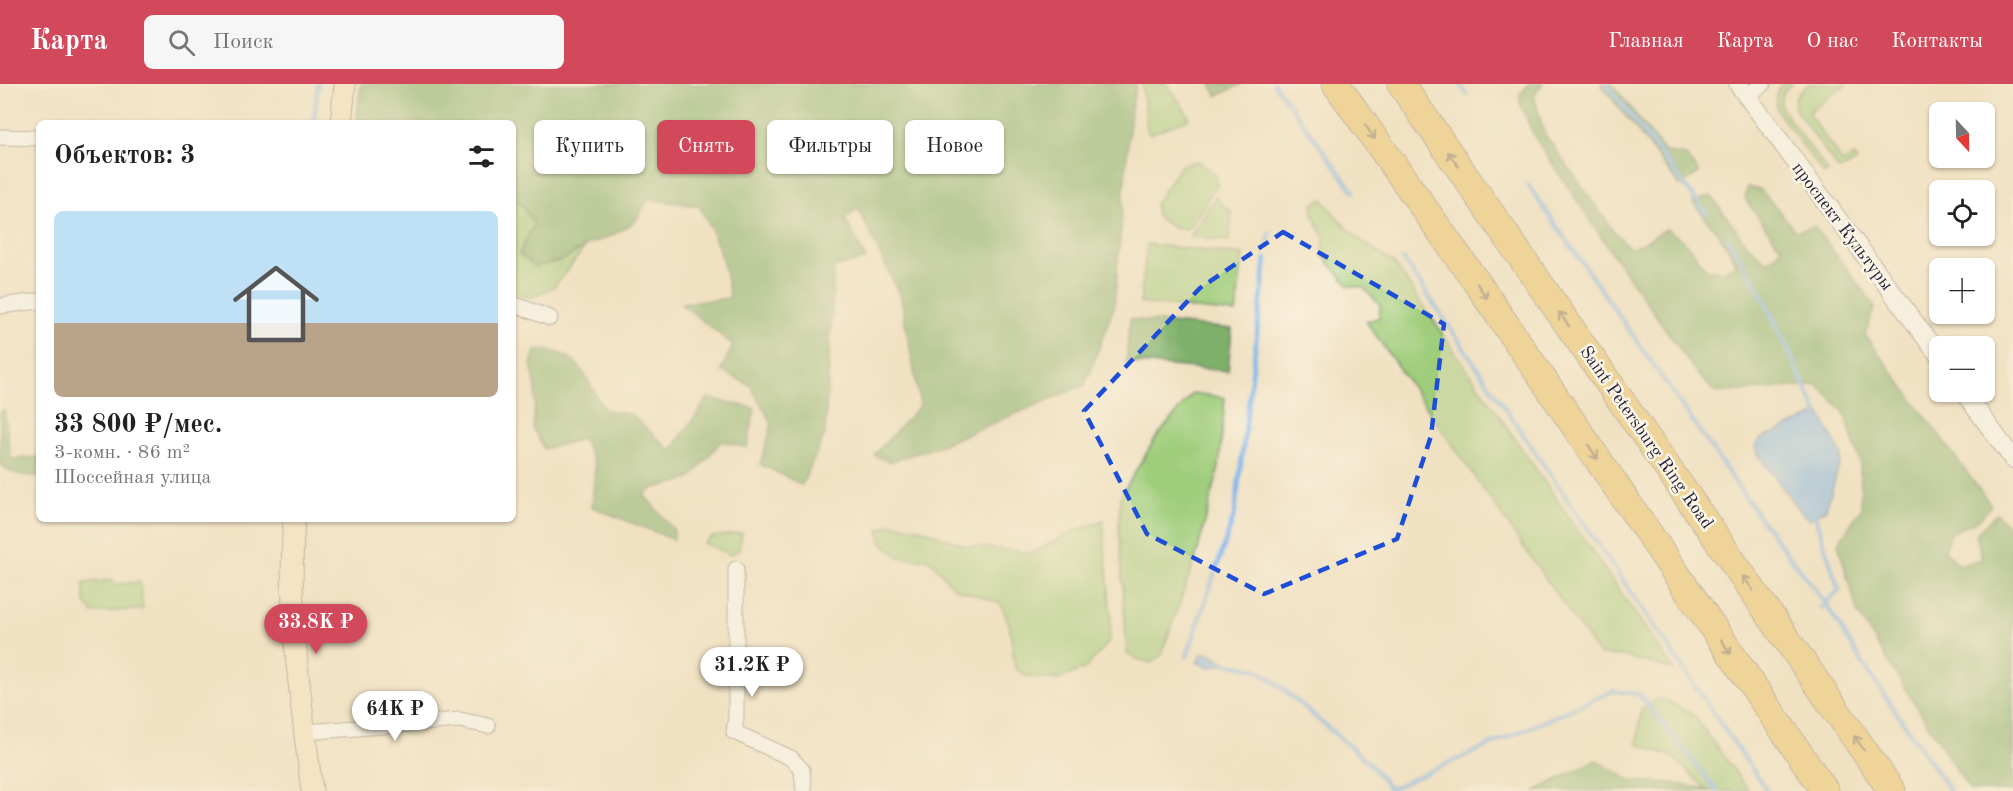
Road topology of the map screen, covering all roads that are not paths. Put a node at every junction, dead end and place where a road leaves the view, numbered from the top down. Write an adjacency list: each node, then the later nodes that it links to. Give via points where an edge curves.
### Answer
1 (345, 84): 6 (main road)
2 (1336, 84): 22 (highway, one-way to 22)
3 (1401, 84): 23 (highway, Saint Petersburg Ring Road, one-way to 3)
4 (1763, 84): 5 (street)
5 (1742, 90): 13 (street, проспект Культуры)
6 (341, 120)
7 (0, 137): 8 (street)
8 (36, 138)
9 (36, 301): 11 (street)
10 (516, 305): 12 (street)
11 (0, 306)
12 (550, 318)
13 (1929, 342)
14 (1972, 402): 15 (street)
15 (2013, 459)
16 (294, 522): 19 (main road, via 291,578)
17 (736, 569): 21 (street, via 734,732 791,759 802,770)
18 (488, 726): 19 (street, via 460,720)
19 (305, 732): 20 (main road)
20 (312, 791)
21 (804, 791)
22 (1825, 791)
23 (1892, 791)

